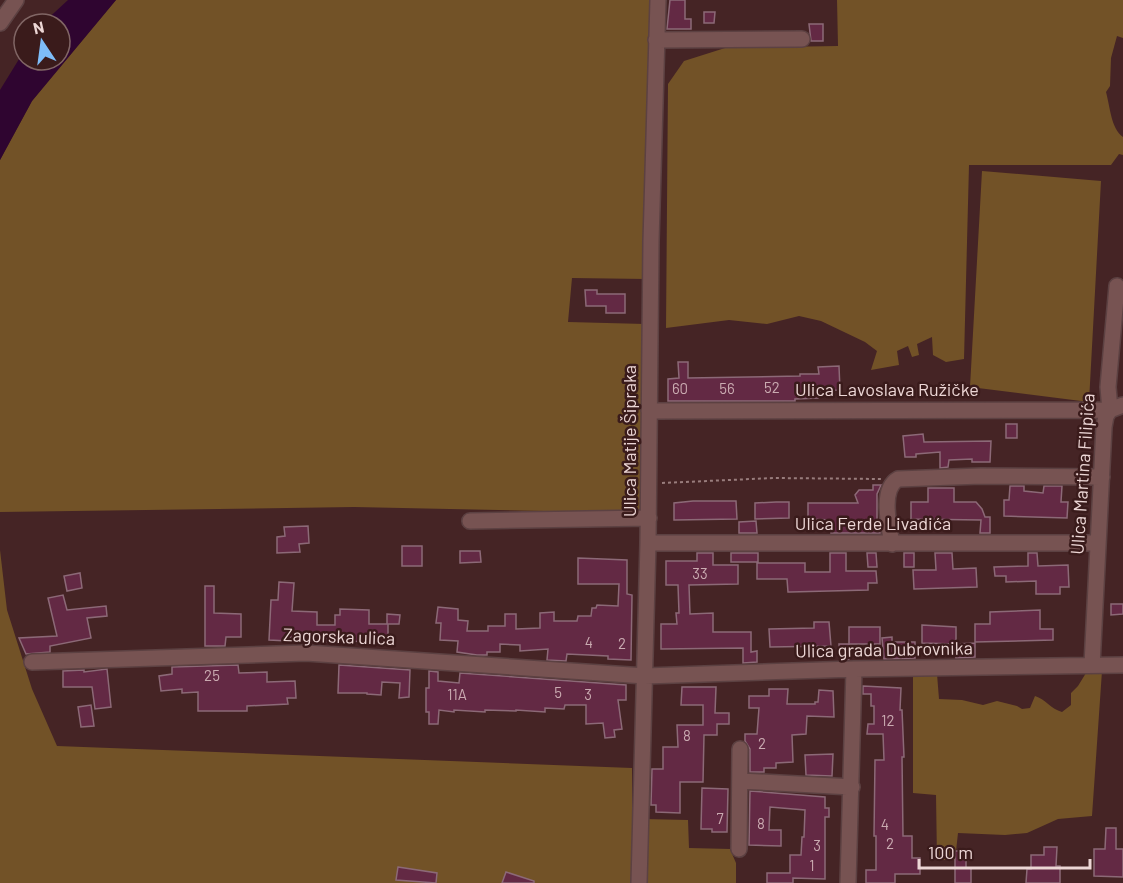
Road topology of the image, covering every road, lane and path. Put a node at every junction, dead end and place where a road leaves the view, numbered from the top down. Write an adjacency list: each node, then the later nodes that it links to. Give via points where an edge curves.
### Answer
1 (658, 0): 5 (street, Ulica Matije Šipraka)
2 (9, 2): 3 (street)
3 (0, 23)
4 (802, 39): 5 (street)
5 (656, 40): 8 (street, Ulica Matije Šipraka)
6 (1117, 286): 7 (street, Ulica Martina Filipića, via 1108,387)
7 (1116, 407): 8 (street, Ulica Lavoslava Ružičke); 9 (street, Ulica Martina Filipića, via 1105,422)
8 (649, 411): 11 (street, Ulica Matije Šipraka)
9 (1102, 477): 10 (street, via 902,478); 15 (street, Ulica Martina Filipića)
10 (892, 483): 11 (path, via 877,479 774,478); 16 (street, via 887,493)
11 (649, 484): 12 (street, Ulica Matije Šipraka)
12 (649, 518): 13 (street); 14 (street, Ulica Matije Šipraka)
13 (470, 521)
14 (648, 543): 16 (street, Ulica Ferde Livadića); 21 (street, Ulica Matije Šipraka)
15 (1098, 543): 16 (street, Ulica Ferde Livadića); 18 (street, Ulica Martina Filipića)
16 (892, 544)
17 (32, 662): 21 (street, Zagorska ulica, via 306,653)
18 (1092, 665): 19 (street, Ulica grada Dubrovnika); 20 (street, Ulica grada Dubrovnika)
19 (1123, 665)
20 (854, 669): 21 (street, Ulica grada Dubrovnika); 24 (street)
21 (645, 676): 26 (street, Ulica Matije Šipraka)
22 (740, 750): 23 (street)
23 (741, 781): 24 (street); 25 (street)
24 (852, 786): 27 (street)
25 (740, 849)
26 (639, 883)
27 (848, 883)

